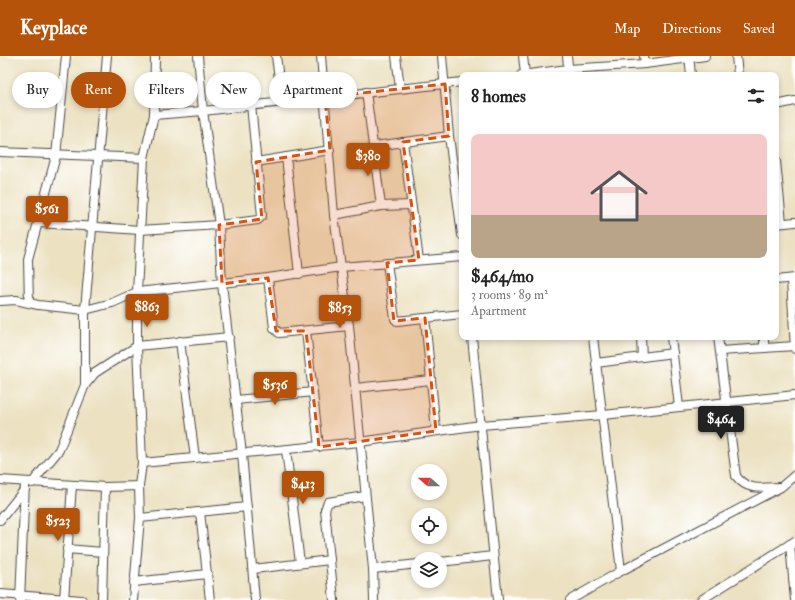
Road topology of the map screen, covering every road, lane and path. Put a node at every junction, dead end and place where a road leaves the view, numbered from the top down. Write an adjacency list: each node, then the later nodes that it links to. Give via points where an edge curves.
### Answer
1 (66, 56): 38 (street)
2 (107, 56): 39 (street)
3 (155, 56): 32 (street)
4 (198, 56): 31 (street)
5 (276, 56): 15 (street)
6 (321, 56): 16 (street)
7 (396, 56): 23 (street)
8 (442, 56): 22 (street)
9 (524, 56): 17 (street)
10 (567, 56): 18 (street)
11 (705, 56): 13 (street)
12 (736, 56): 20 (street)
13 (689, 57): 14 (street); 19 (street)
14 (644, 60): 18 (street)
15 (278, 72)
16 (323, 72)
17 (526, 72)
18 (568, 72)
19 (690, 72)
20 (738, 72)
21 (459, 82): 22 (street)
22 (445, 84): 23 (street); 33 (street)
23 (400, 88): 24 (street)
24 (366, 92): 25 (street); 35 (street)
25 (357, 93)
26 (795, 101): 27 (street)
27 (779, 104)
28 (232, 108): 31 (street)
29 (251, 108): 42 (street)
30 (326, 108): 36 (street)
31 (203, 111): 32 (street); 50 (street)
32 (154, 115): 41 (street)
33 (449, 136): 34 (street); 45 (street)
34 (403, 142): 35 (street); 43 (street)
35 (375, 146): 44 (street)
36 (330, 150): 40 (street); 46 (street)
37 (0, 152): 38 (street)
38 (56, 156): 39 (street); 48 (street)
39 (97, 156): 41 (street); 51 (street)
40 (286, 157): 42 (street); 57 (street)
41 (144, 158): 52 (street)
42 (256, 162): 50 (street, via 262,216 258,220)
43 (411, 205): 44 (street); 54 (street)
44 (381, 206): 46 (street)
45 (459, 212)
46 (334, 215): 56 (street)
47 (795, 222): 49 (street)
48 (39, 223): 51 (street); 64 (street, via 28,259)
49 (779, 224)
50 (219, 225): 52 (street); 61 (street)
51 (92, 228): 52 (street); 65 (street)
52 (140, 230): 62 (street)
53 (459, 257): 54 (street)
54 (419, 260): 55 (street)
55 (387, 263): 56 (street); 67 (street, via 395,319 397,321)
56 (341, 267): 57 (street); 68 (street)
57 (299, 274): 58 (street)
58 (268, 278): 61 (street); 69 (street, via 276,331)
59 (793, 278): 60 (street); 80 (street)
60 (779, 280)
61 (222, 284): 62 (street); 70 (street)
62 (137, 292): 65 (street, via 112,303); 78 (street)
63 (0, 301): 64 (street, via 16,300)
64 (30, 303): 65 (street)
65 (85, 310): 86 (street)
66 (459, 314): 67 (street)
67 (425, 318): 85 (street)
68 (349, 326): 69 (street); 87 (street)
69 (306, 331): 88 (street)
70 (229, 337): 71 (street); 90 (street)
71 (180, 340): 78 (street); 100 (street)
72 (472, 340): 94 (street)
73 (593, 340): 84 (street)
74 (641, 340): 83 (street)
75 (672, 340): 82 (street)
76 (718, 340): 81 (street)
77 (764, 340): 79 (street)
78 (137, 346): 86 (street, via 95,373); 101 (street)
79 (764, 348): 80 (street); 81 (street)
80 (795, 348)
81 (720, 351): 91 (street)
82 (673, 353): 83 (street); 92 (street)
83 (642, 357): 84 (street)
84 (596, 363): 93 (street)
85 (431, 380): 87 (street); 95 (street)
86 (85, 385): 104 (street, via 56,455)
87 (355, 388): 96 (street)
88 (313, 392): 90 (street); 97 (street)
89 (795, 395): 91 (street)
90 (236, 400): 99 (street)
91 (725, 402): 92 (street); 108 (street, via 736,476 741,483 749,487)
92 (679, 407): 93 (street)
93 (603, 415): 94 (street); 124 (street)
94 (481, 425): 95 (street); 117 (street)
95 (436, 432): 96 (street)
96 (360, 442): 97 (street); 109 (street)
97 (319, 447): 98 (street)
98 (286, 450): 99 (street); 120 (street)
99 (242, 454): 100 (street); 110 (street)
100 (195, 458): 101 (street)
101 (142, 463): 106 (street)
102 (795, 475): 108 (street)
103 (0, 480): 104 (street)
104 (27, 484): 105 (street); 113 (street); 128 (street)
105 (72, 485): 107 (street); 115 (street)
106 (139, 486): 107 (street); 112 (street)
107 (105, 487): 116 (street)
108 (781, 487): 124 (street)
109 (365, 496): 118 (street, via 328,502 325,510); 123 (street)
110 (247, 507): 111 (street); 122 (street)
111 (200, 512): 112 (street); 125 (street)
112 (140, 518): 126 (street)
113 (0, 520)
114 (792, 543): 139 (street); 140 (street)
115 (67, 549): 116 (street); 129 (street)
116 (103, 552): 131 (street)
117 (493, 556): 119 (street); 137 (street)
118 (330, 560): 120 (street); 135 (street)
119 (447, 561)
120 (300, 563): 122 (street)
121 (411, 565): 123 (street)
122 (253, 569): 134 (street)
123 (373, 569): 136 (street)
124 (621, 571): 138 (street)
125 (207, 574): 126 (street); 133 (street)
126 (134, 582): 132 (street)
127 (0, 594): 128 (street)
128 (20, 598): 129 (street)
129 (64, 600): 130 (street)
130 (82, 600)
131 (102, 600)
132 (133, 600)
133 (210, 600)
134 (255, 600)
135 (334, 600)
136 (374, 600)
137 (496, 600)
138 (570, 600)
139 (701, 600)
140 (795, 600)

